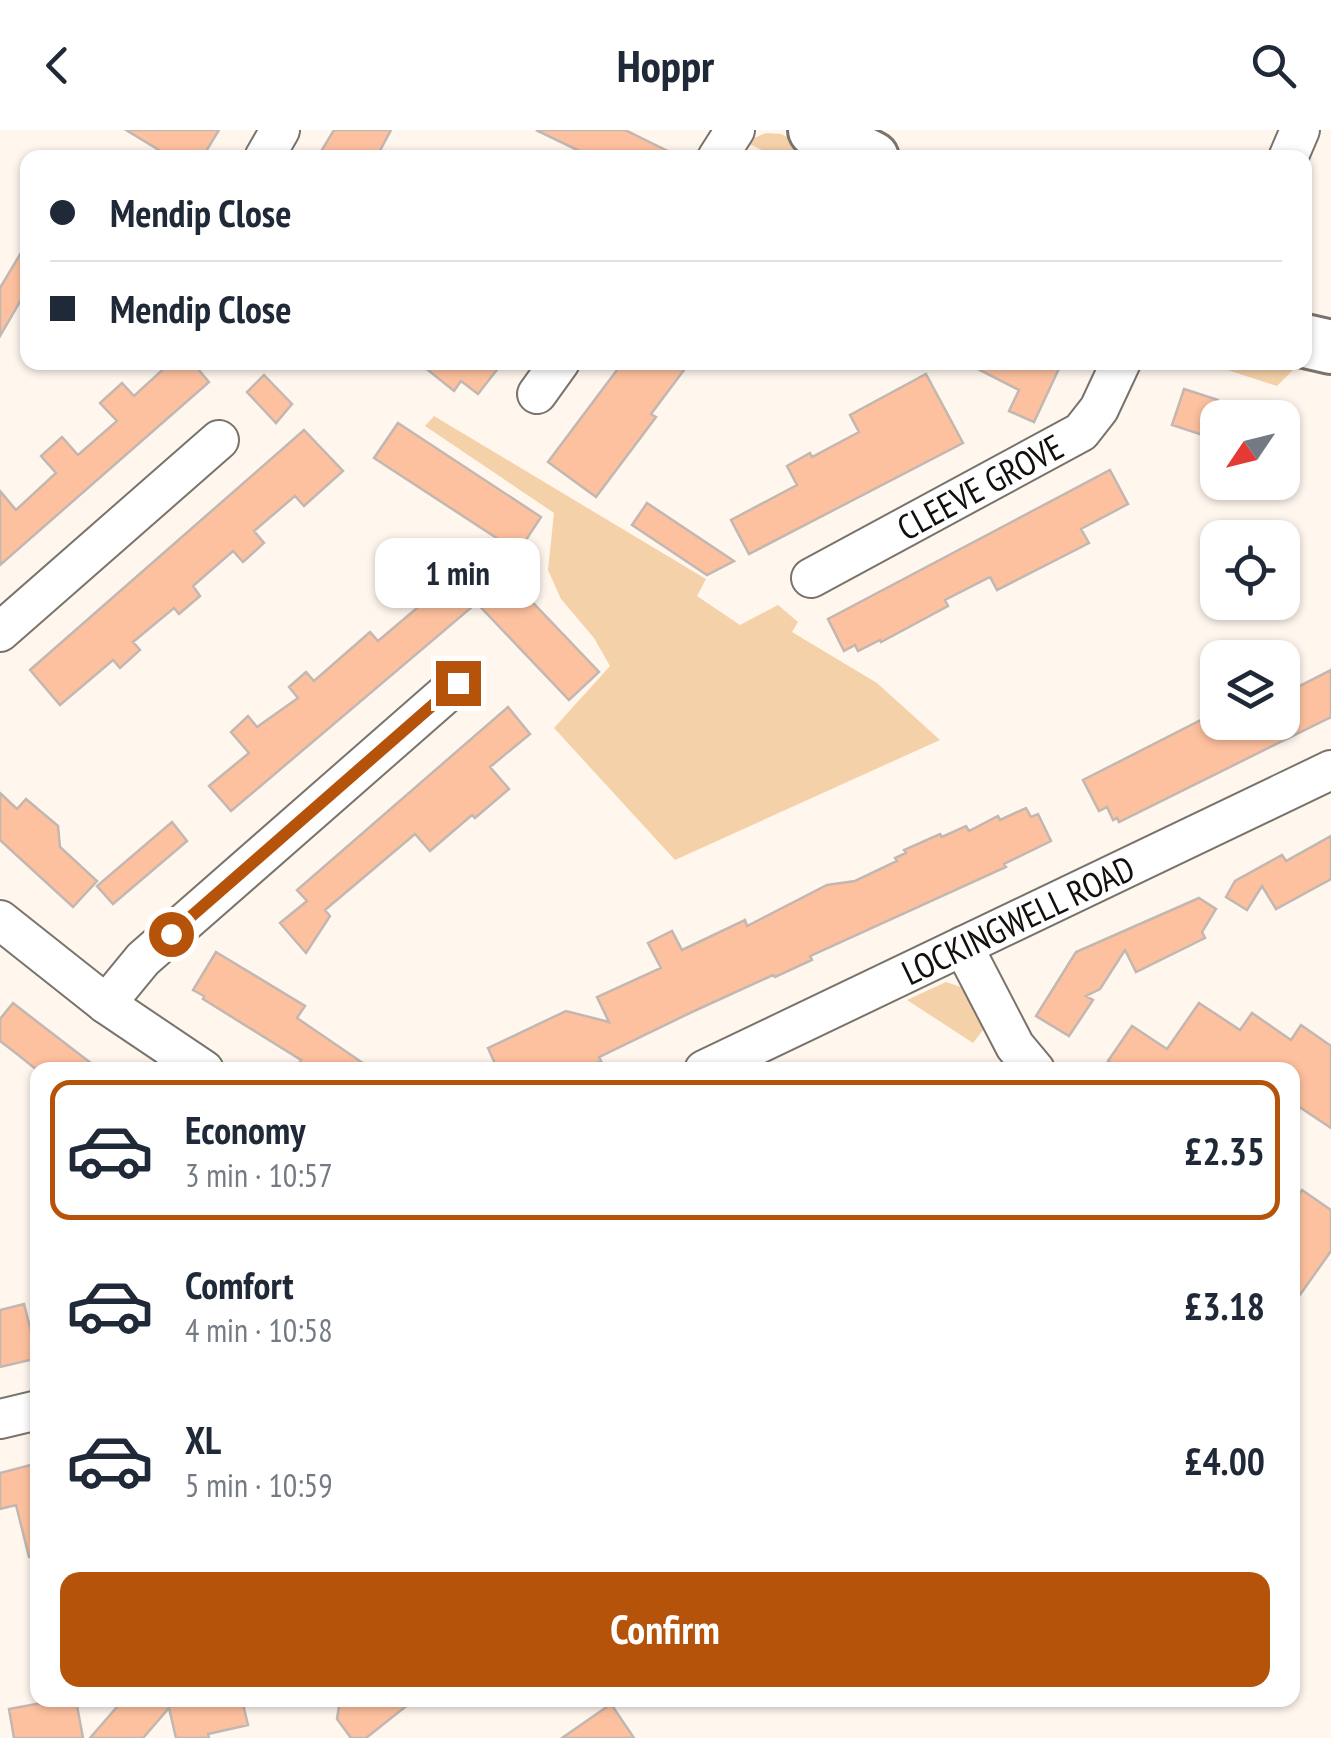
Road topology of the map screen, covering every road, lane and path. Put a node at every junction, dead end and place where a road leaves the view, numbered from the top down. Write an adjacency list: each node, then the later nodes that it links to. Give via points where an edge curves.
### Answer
1 (815, 130): 2 (street)
2 (856, 150)
3 (554, 370): 5 (street)
4 (1117, 370): 7 (street, CLEEVE GROVE, via 1080,432)
5 (536, 394)
6 (218, 440): 8 (street)
7 (811, 578)
8 (0, 632)
9 (458, 683): 13 (street, via 142,959)
10 (1331, 770): 12 (street, LOCKINGWELL ROAD)
11 (0, 920): 13 (street)
12 (963, 946): 15 (street, LOCKINGWELL ROAD); 16 (street)
13 (106, 1004): 14 (street)
14 (192, 1062)
15 (721, 1062)
16 (1028, 1062)
17 (30, 1412): 18 (street)
18 (0, 1419)

